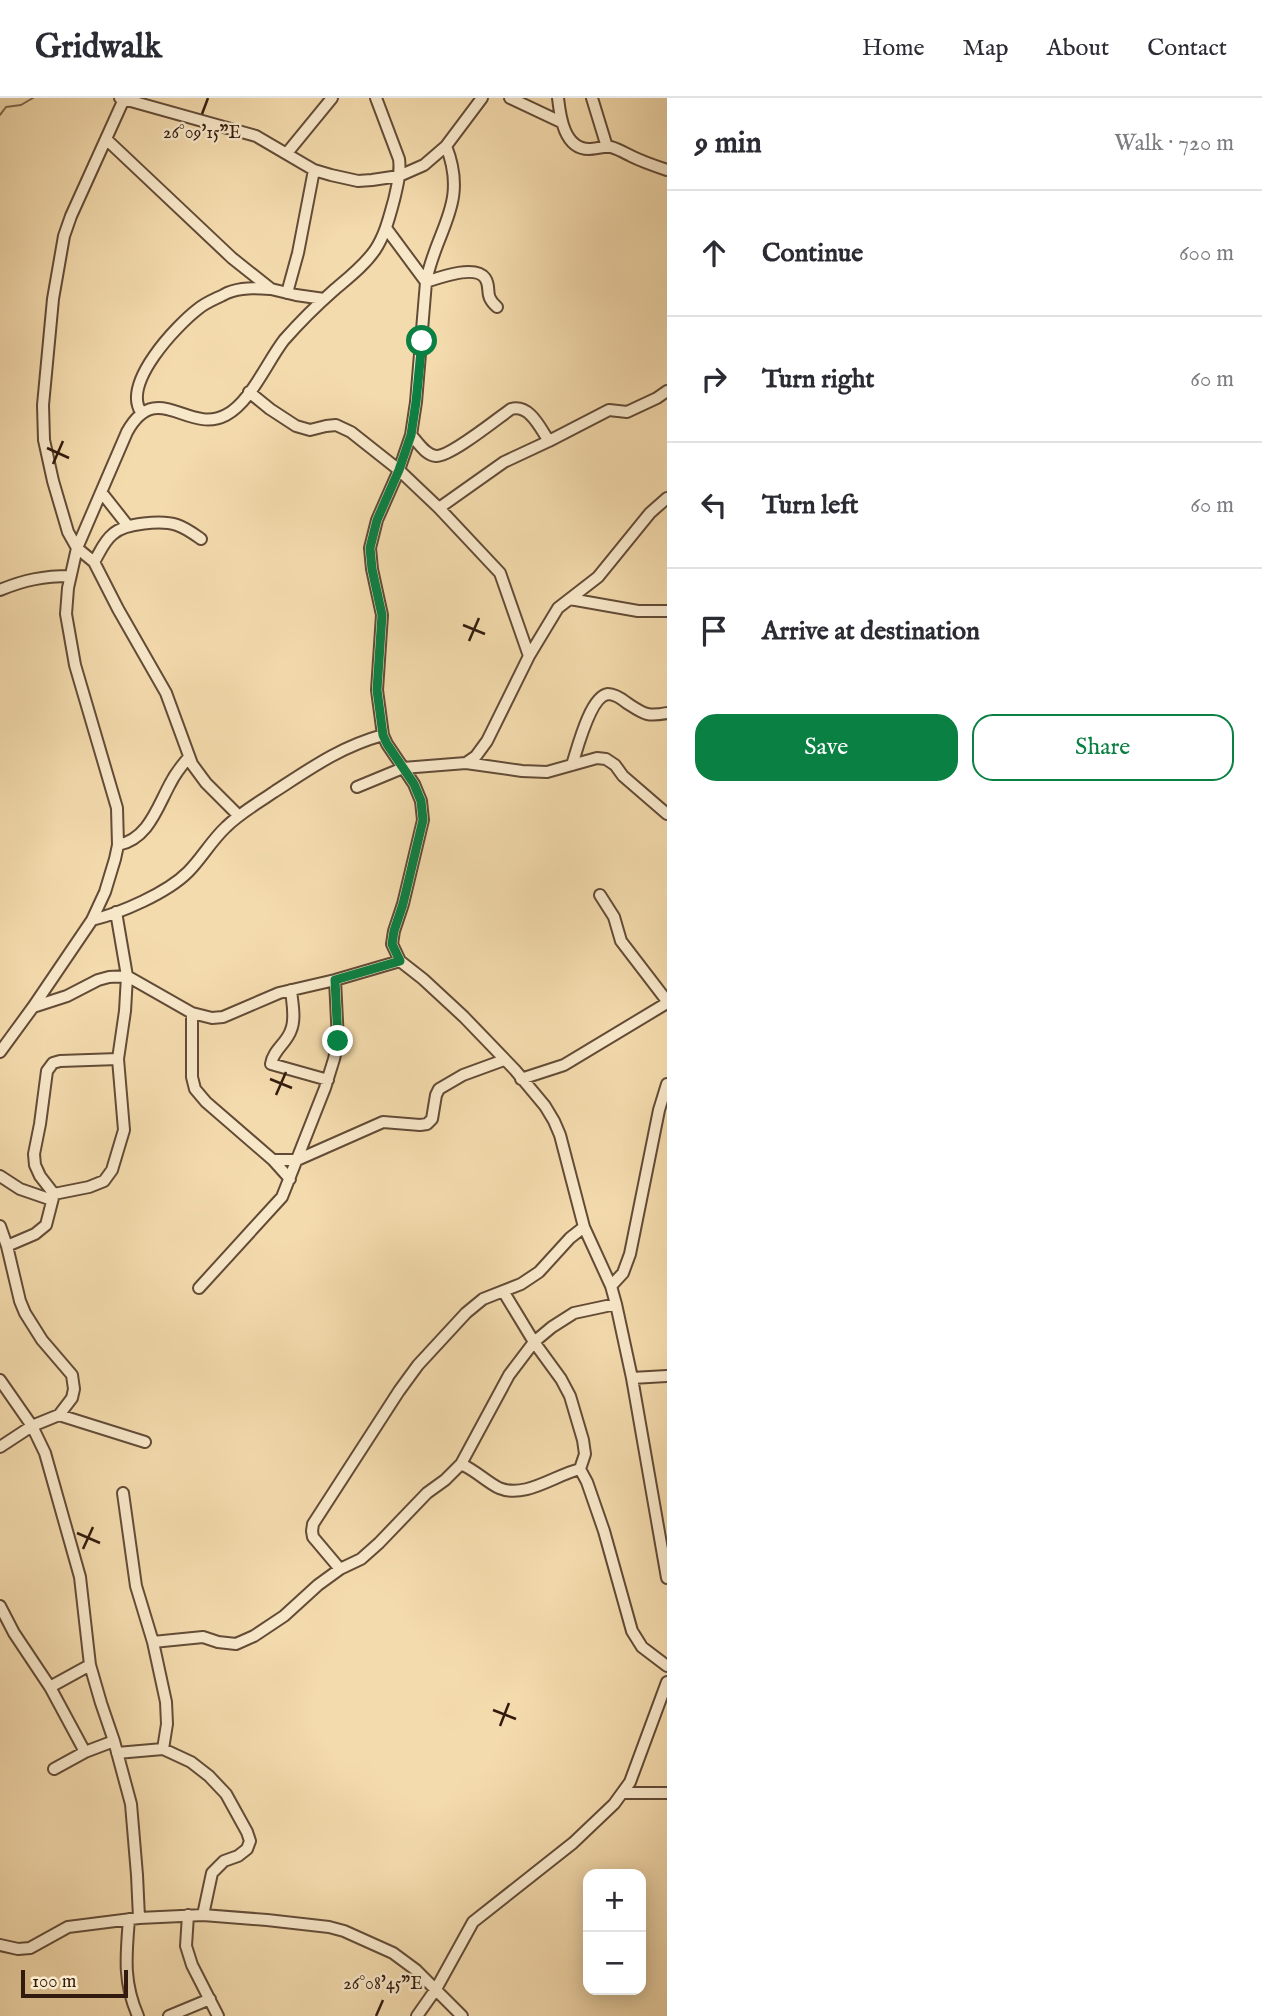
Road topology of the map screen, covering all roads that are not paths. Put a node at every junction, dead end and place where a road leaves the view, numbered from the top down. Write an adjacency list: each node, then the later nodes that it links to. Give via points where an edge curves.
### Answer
1 (332, 98): 15 (street)
2 (376, 98): 18 (street, via 398,159)
3 (482, 98): 13 (street)
4 (510, 98): 10 (street)
5 (542, 98): 10 (street)
6 (558, 98): 11 (street)
7 (592, 98): 14 (street)
8 (122, 99): 9 (street); 12 (street)
9 (152, 102): 15 (street, via 256,136)
10 (527, 105): 11 (street)
11 (561, 121): 14 (street, via 579,147)
12 (106, 139): 21 (street); 36 (street, via 64,236 43,405 44,440 53,481)
13 (446, 146): 18 (street, via 424,165); 20 (street, via 454,197)
14 (607, 147): 17 (street)
15 (287, 153): 16 (street)
16 (314, 170): 18 (street, via 358,181); 22 (street)
17 (667, 170)
18 (399, 176): 19 (street)
19 (386, 228): 20 (street); 23 (street, via 367,260)
20 (426, 282): 24 (street, via 459,272 481,274 488,298); 28 (street)
21 (271, 289): 22 (street); 27 (street, via 240,289 198,309 148,364 136,400)
22 (287, 293): 23 (street)
23 (324, 299): 26 (street, via 287,337)
24 (497, 307)
25 (667, 391): 29 (street, via 626,412 609,410)
26 (250, 392): 27 (street, via 231,412 211,420 160,408); 30 (street, via 296,426 310,430 342,427)
27 (141, 412): 31 (street, via 127,432)
28 (411, 435): 29 (street, via 427,452 441,455 518,407 533,417); 30 (street)
29 (549, 442): 33 (street, via 485,473)
30 (399, 470): 33 (street); 44 (street, via 370,548 382,615 377,690)
31 (102, 493): 34 (street); 36 (street)
32 (667, 498): 40 (street, via 598,577)
33 (439, 508): 42 (street, via 500,573)
34 (128, 526): 35 (street, via 170,524); 37 (street, via 110,536)
35 (201, 539)
36 (77, 548): 37 (street); 38 (street)
37 (94, 562): 45 (street, via 166,693)
38 (70, 576): 39 (street, via 46,576); 52 (street, via 69,637 113,791)
39 (0, 590)
40 (570, 598): 41 (street, via 638,611); 42 (street, via 558,608)
41 (667, 611)
42 (529, 656): 46 (street, via 486,741)
43 (667, 713): 47 (street, via 646,715 607,694 589,713)
44 (383, 735): 48 (street); 51 (street, via 328,757)
45 (188, 757): 51 (street); 52 (street, via 144,829 128,843)
46 (466, 763): 47 (street, via 547,772); 48 (street)
47 (572, 765): 50 (street, via 606,759)
48 (403, 768): 49 (street); 56 (street, via 421,801 423,820 394,931 392,944)
49 (357, 787)
50 (667, 814)
51 (239, 816): 54 (street, via 179,881)
52 (118, 845): 55 (street, via 112,874)
53 (600, 895): 60 (street, via 614,916 621,941)
54 (116, 912): 55 (street); 57 (street)
55 (92, 920): 61 (street)
56 (400, 961): 58 (street); 65 (street, via 464,1017)
57 (127, 976): 61 (street, via 98,980); 62 (street); 64 (street)
58 (335, 980): 59 (street); 67 (street, via 338,1041)
59 (291, 990): 62 (street, via 223,1017); 67 (street, via 292,1027 271,1064)
60 (667, 1002): 66 (street, via 564,1065)
61 (33, 1007): 63 (street)
62 (192, 1013): 70 (street, via 195,1089)
63 (0, 1052)
64 (118, 1059): 74 (street, via 124,1130 112,1170 97,1185); 74 (street, via 60,1061 47,1071 34,1154 35,1165)
65 (504, 1060): 66 (street); 71 (street, via 439,1089 427,1124 383,1122)
66 (521, 1079): 76 (street, via 545,1106 560,1135)
67 (328, 1080): 71 (street)
68 (667, 1084): 69 (street)
69 (663, 1111): 78 (street, via 630,1254 623,1273)
70 (273, 1160): 71 (street); 73 (street)
71 (297, 1160): 73 (street)
72 (0, 1176): 74 (street, via 20,1189)
73 (290, 1179): 79 (street, via 282,1197)
74 (53, 1197): 77 (street, via 46,1225)
75 (0, 1226): 77 (street)
76 (584, 1227): 78 (street); 80 (street, via 539,1272)
77 (7, 1246): 86 (street, via 25,1313 72,1375 72,1398)
78 (611, 1286): 81 (street)
79 (199, 1288)
80 (503, 1291): 82 (street); 93 (street, via 466,1313 418,1365 313,1524 313,1537)
81 (616, 1304): 82 (street, via 574,1313); 84 (street)
82 (534, 1342): 90 (street, via 509,1375); 91 (street, via 570,1396 583,1440)
83 (667, 1376): 84 (street)
84 (632, 1378): 94 (street)
85 (0, 1380): 87 (street)
86 (59, 1415): 87 (street); 88 (street)
87 (32, 1426): 89 (street); 97 (street, via 53,1475 80,1577)
88 (145, 1441)
89 (0, 1447)
90 (461, 1464): 91 (street, via 510,1491); 93 (street, via 361,1559)
91 (580, 1469): 98 (street, via 600,1519 632,1631 642,1647)
92 (123, 1493): 96 (street, via 136,1586)
93 (340, 1569): 96 (street, via 284,1616 236,1644 202,1637)
94 (667, 1578)
95 (0, 1606): 100 (street)
96 (153, 1642): 102 (street, via 166,1702)
97 (90, 1665): 100 (street); 101 (street)
98 (667, 1666)
99 (666, 1685): 106 (street)
100 (50, 1687): 103 (street)
101 (114, 1741): 103 (street); 104 (street)
102 (163, 1749): 104 (street); 109 (street, via 209,1776 226,1794 250,1841 247,1849 212,1872)
103 (85, 1752): 105 (street)
104 (117, 1753): 110 (street, via 131,1804 137,1864)
105 (54, 1769)
106 (622, 1793): 107 (street); 112 (street, via 573,1843 473,1922)
107 (667, 1793)
108 (188, 1915): 109 (street); 110 (street); 113 (street, via 187,1946)
109 (203, 1915): 112 (street, via 344,1931 393,1952)
110 (134, 1919): 111 (street, via 68,1927 30,1948); 114 (street, via 126,1975)
111 (0, 1945)
112 (436, 1989): 117 (street); 118 (street)
113 (210, 1999): 115 (street); 116 (street)
114 (138, 2016)
115 (169, 2016)
116 (218, 2016)
117 (417, 2016)
118 (462, 2016)

